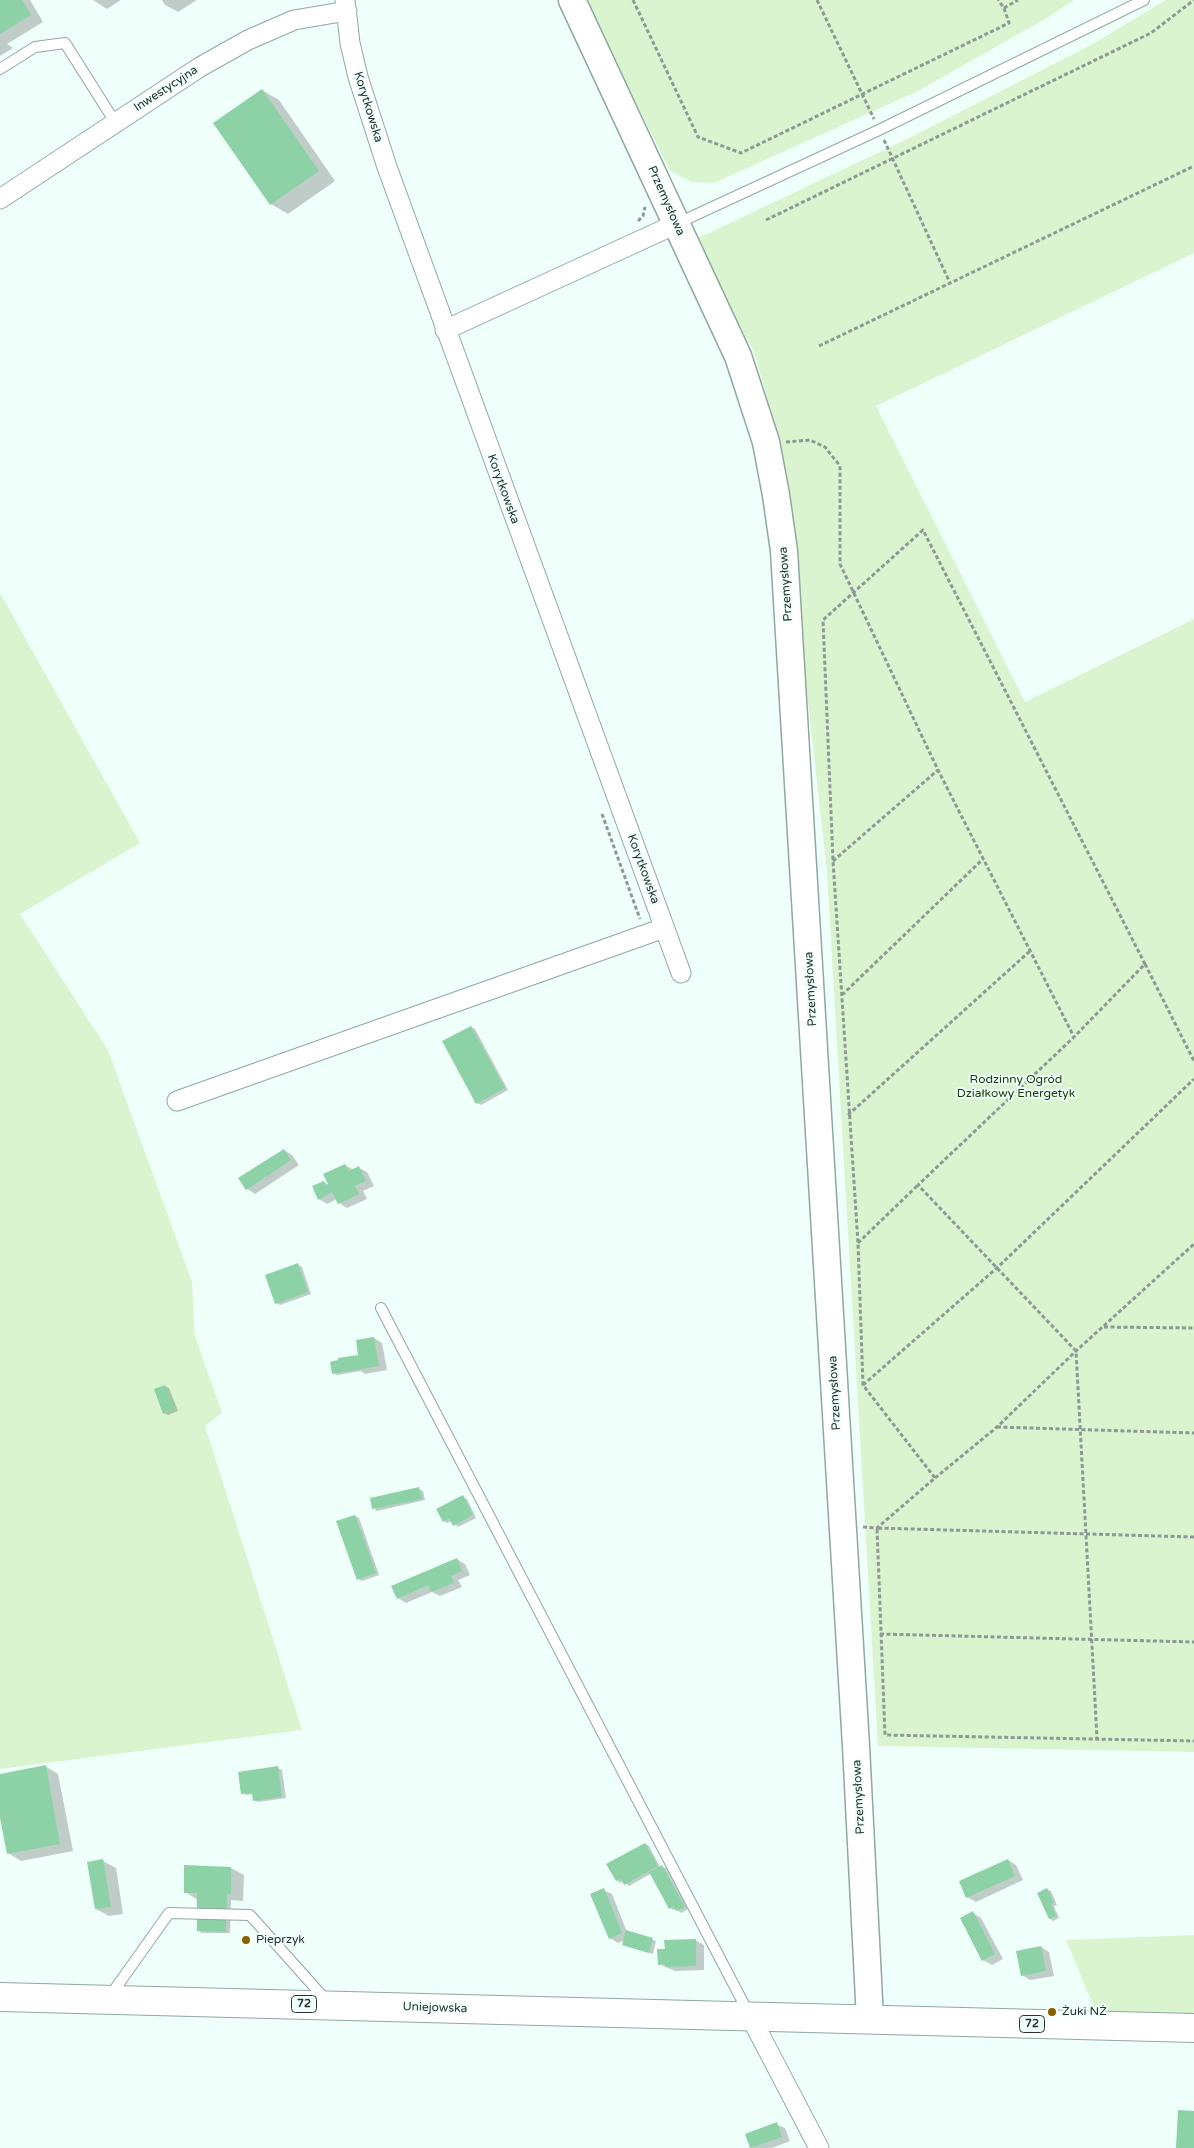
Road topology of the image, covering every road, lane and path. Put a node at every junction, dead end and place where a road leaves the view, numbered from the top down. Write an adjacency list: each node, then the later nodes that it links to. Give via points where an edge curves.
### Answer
1 (572, 0): 16 (main road, Przemysłowa)
2 (633, 0): 8 (path, via 698,137 741,153 1009,23)
3 (998, 0): 8 (path)
4 (1018, 0): 8 (path)
5 (1144, 0): 16 (lane, via 879,130)
6 (1194, 0): 14 (path, via 1151,33)
7 (346, 5): 10 (street, Inwestycyjna, via 294,20 248,40); 17 (street, Korytkowska, via 358,77)
8 (1004, 8)
9 (0, 69): 10 (lane, via 35,47 65,43)
10 (115, 122): 12 (street, Inwestycyjna)
11 (1194, 166): 18 (path)
12 (0, 199)
13 (646, 199): 15 (path, via 643,216)
14 (766, 220)
15 (637, 223)
16 (676, 224): 17 (street); 19 (main road, Przemysłowa, via 738,356)
17 (445, 330): 24 (street, Korytkowska)
18 (819, 346)
19 (766, 442): 20 (path, via 810,440 825,447 840,466 840,564); 47 (main road, Przemysłowa, via 784,551)
20 (854, 591): 21 (path); 23 (path, via 823,620); 26 (path, via 923,530)
21 (938, 770): 22 (path); 23 (path)
22 (984, 859): 25 (path); 28 (path)
23 (833, 861): 28 (path)
24 (664, 928): 27 (street, Korytkowska); 32 (street)
25 (1030, 951): 29 (path); 33 (path)
26 (1145, 964): 29 (path); 30 (path)
27 (681, 973)
28 (842, 996): 33 (path)
29 (1074, 1037): 34 (path)
30 (1194, 1061)
31 (1194, 1079): 37 (path)
32 (177, 1101)
33 (848, 1114): 35 (path)
34 (918, 1185): 35 (path); 37 (path)
35 (858, 1243): 42 (path)
36 (1194, 1244): 39 (path)
37 (998, 1267): 41 (path); 42 (path)
38 (381, 1308): 59 (lane)
39 (1104, 1327): 40 (path); 41 (path)
40 (1194, 1328)
41 (1076, 1351): 43 (path); 44 (path)
42 (863, 1385): 46 (path)
43 (997, 1427): 44 (path); 46 (path)
44 (1082, 1430): 45 (path); 49 (path)
45 (1194, 1433)
46 (935, 1478): 48 (path)
47 (842, 1526): 48 (path); 60 (main road, Przemysłowa)
48 (877, 1528): 49 (path); 51 (path)
49 (1086, 1535): 50 (path); 52 (path)
50 (1194, 1537)
51 (880, 1634): 52 (path); 54 (path, via 885,1735)
52 (1092, 1639): 53 (path); 54 (path)
53 (1194, 1642)
54 (1097, 1738): 55 (path)
55 (1194, 1741)
56 (0, 1997): 57 (main road, Uniejowska / 72)
57 (107, 2000): 58 (main road, Uniejowska / 72); 58 (lane, via 168,1913 232,1914 250,1915)
58 (330, 2005): 59 (main road, Uniejowska / 72)
59 (750, 2016): 60 (main road, Uniejowska / 72); 62 (street)
60 (870, 2019): 61 (main road, 72)
61 (1194, 2028)
62 (819, 2148)

